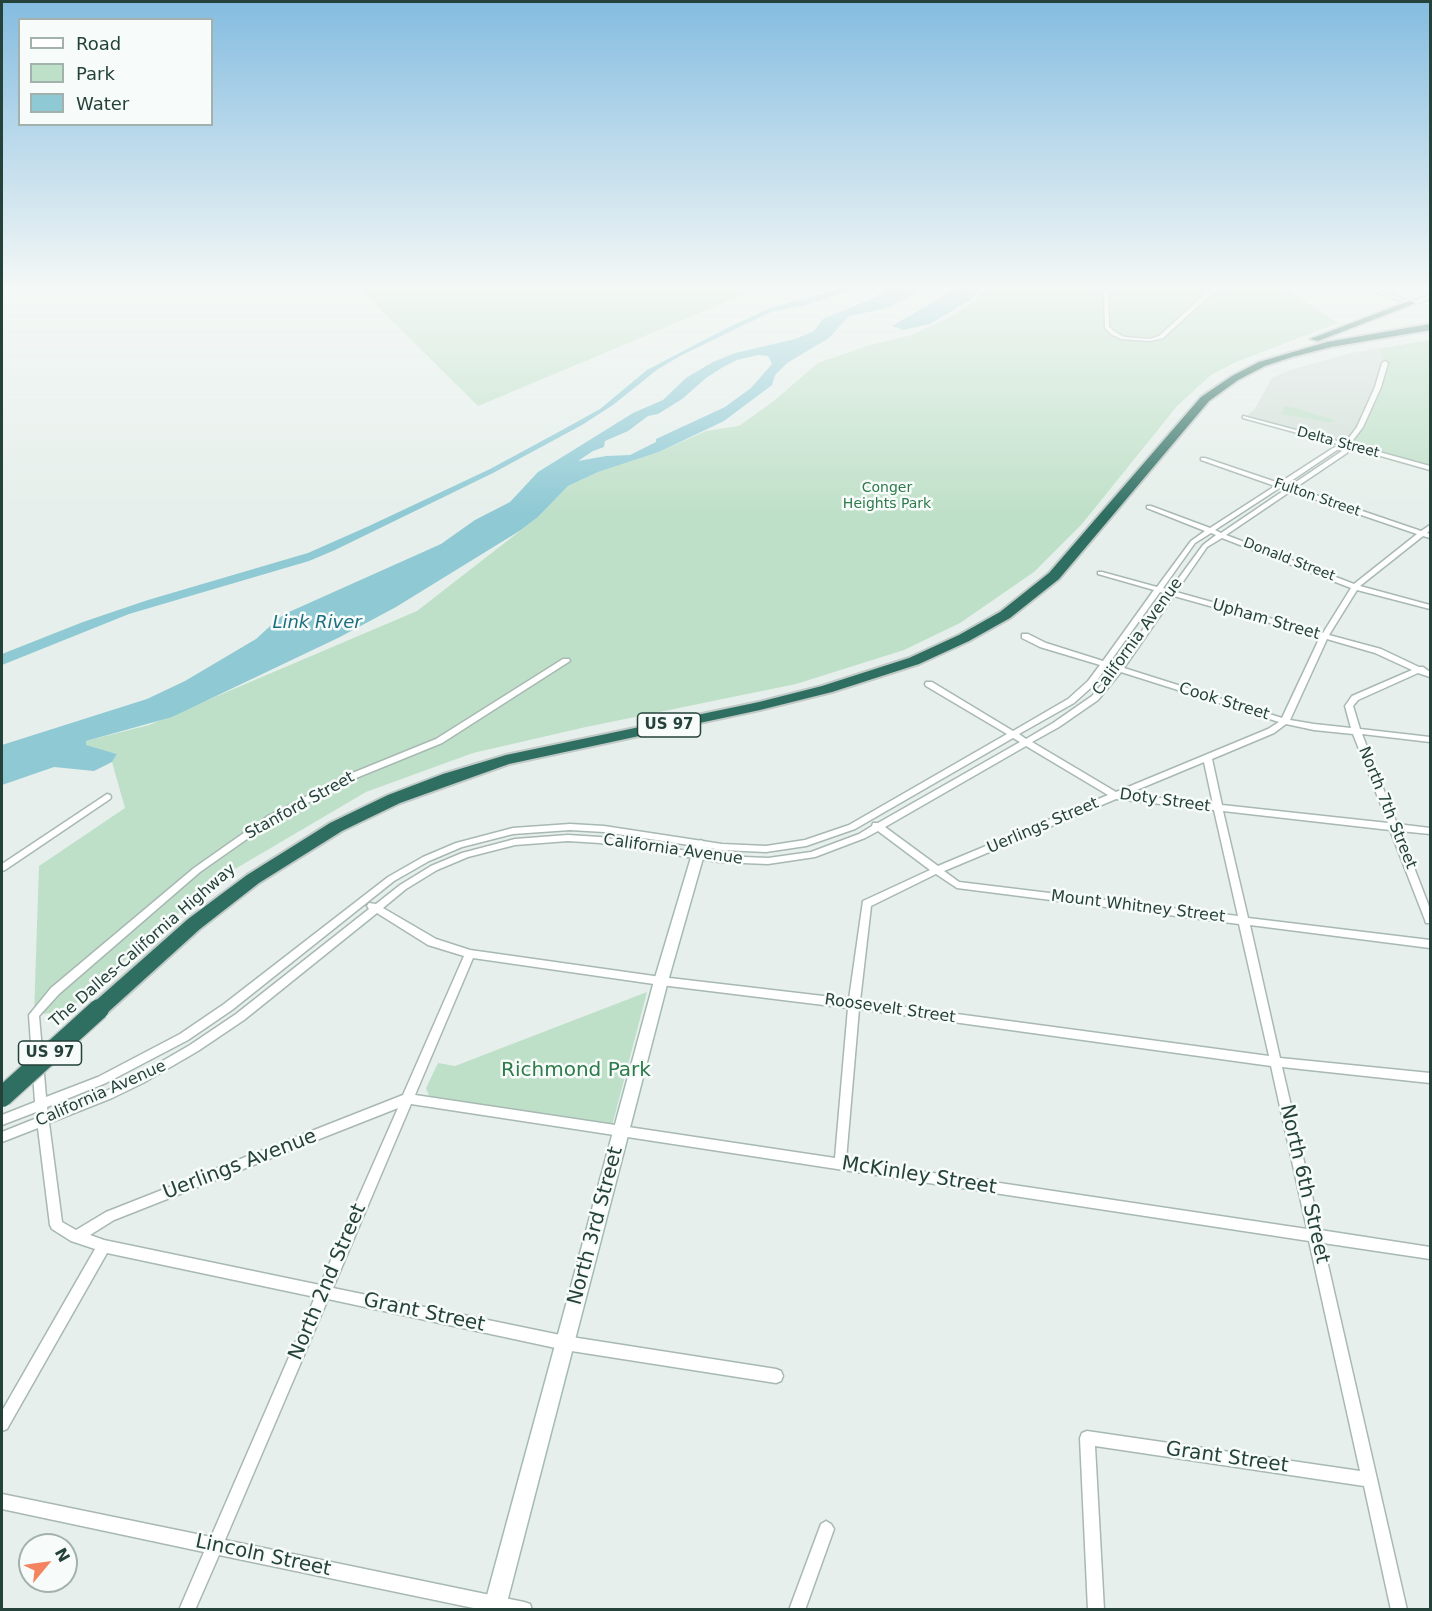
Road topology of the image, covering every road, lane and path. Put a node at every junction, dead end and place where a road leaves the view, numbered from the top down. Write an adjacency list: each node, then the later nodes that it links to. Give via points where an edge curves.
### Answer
1 (1264, 363): 54 (highway, The Dalles-California Highway / US 97, bridge, via 1205,399 1054,576 1023,602 974,633 914,661 827,689 506,760 394,799 336,826 253,879 194,924)
2 (1385, 363): 4 (street, California Avenue, via 1360,427)
3 (1245, 417): 4 (street, Delta Street)
4 (1346, 446): 6 (street, Delta Street); 7 (street, California Avenue, via 1335,449); 8 (street, California Avenue, via 1345,452)
5 (1203, 459): 7 (street, Fulton Street)
6 (1431, 468)
7 (1280, 485): 8 (street, Fulton Street); 11 (street, California Avenue)
8 (1290, 489): 12 (street, California Avenue); 13 (street, Fulton Street)
9 (1149, 507): 11 (street, Donald Street)
10 (1431, 527): 13 (street)
11 (1210, 530): 12 (street, Donald Street); 17 (street, California Avenue, via 1187,548)
12 (1220, 534): 16 (street, Donald Street); 18 (street, California Avenue, via 1199,552)
13 (1422, 534): 14 (street, Fulton Street); 16 (street)
14 (1431, 536)
15 (1100, 573): 17 (street, Upham Street)
16 (1355, 587): 19 (street, Donald Street); 21 (street)
17 (1158, 589): 18 (street, Upham Street); 23 (street, California Avenue)
18 (1171, 593): 21 (street, Upham Street); 24 (street, California Avenue)
19 (1431, 607)
20 (1025, 636): 23 (street, Cook Street)
21 (1324, 637): 25 (street, Upham Street, via 1378,651); 28 (street)
22 (566, 661): 56 (street, Stanford Street, via 439,741 353,776 271,818 197,870 82,966 34,1015)
23 (1105, 664): 24 (street, Cook Street); 30 (street, California Avenue, via 1071,701)
24 (1119, 668): 28 (street, Cook Street); 32 (street, California Avenue, via 1084,707)
25 (1420, 669): 26 (street, Upham Street); 29 (street, via 1354,699 1349,706)
26 (1431, 675)
27 (929, 684): 30 (street, Doty Street)
28 (1285, 721): 29 (street, Cook Street); 33 (street, Uerlings Street, via 1271,731)
29 (1356, 731): 31 (street, Cook Street); 39 (street, North 7th Street)
30 (1014, 735): 32 (street, Doty Street); 37 (street, California Avenue)
31 (1431, 739)
32 (1027, 742): 34 (street, Doty Street); 38 (street, California Avenue)
33 (1207, 758): 34 (street, Uerlings Street); 36 (street, North 6th Street)
34 (1116, 796): 36 (street, Doty Street); 43 (street, Uerlings Street)
35 (107, 797): 42 (street)
36 (1219, 809): 39 (street, Doty Street); 46 (street, North 6th Street)
37 (867, 819): 38 (street, Mount Whitney Street); 41 (street, California Avenue, via 823,839 786,847)
38 (879, 827): 41 (street, California Avenue, via 831,849 791,858 743,861); 43 (street, Mount Whitney Street)
39 (1396, 828): 40 (street, Doty Street); 47 (street, North 7th Street)
40 (1431, 831)
41 (699, 850): 44 (street, California Avenue, via 588,827 513,831 478,838 426,859); 45 (street, California Avenue, via 584,838 515,842 483,849 434,868); 50 (street, North 3rd Street)
42 (2, 868)
43 (937, 870): 46 (street, Mount Whitney Street, via 957,885); 51 (street, Uerlings Street, via 866,904)
44 (363, 901): 45 (street, Roosevelt Street); 56 (street, California Avenue, via 184,1037 132,1067)
45 (375, 908): 49 (street, Roosevelt Street, via 432,942); 58 (street, California Avenue, via 240,1017 194,1048 139,1080)
46 (1244, 920): 48 (street, Mount Whitney Street); 52 (street, North 6th Street)
47 (1431, 920)
48 (1431, 944)
49 (470, 954): 50 (street, Roosevelt Street); 55 (street, North 2nd Street)
50 (661, 981): 51 (street, Roosevelt Street); 59 (street, North 3rd Street)
51 (854, 1004): 52 (street, Roosevelt Street); 61 (street)
52 (1276, 1062): 53 (street, Roosevelt Street); 62 (street, North 6th Street)
53 (1431, 1078)
54 (2, 1097)
55 (407, 1100): 59 (street, McKinley Street); 63 (street, Uerlings Avenue, via 110,1216); 66 (street, North 2nd Street)
56 (41, 1106): 57 (street, California Avenue); 58 (street)
57 (2, 1120)
58 (43, 1121): 60 (street, California Avenue); 63 (street, via 56,1225)
59 (621, 1132): 61 (street, McKinley Street); 67 (street, North 3rd Street)
60 (2, 1137)
61 (840, 1165): 62 (street, McKinley Street)
62 (1316, 1236): 65 (street, McKinley Street); 70 (street, North 6th Street, via 1368,1465)
63 (75, 1237): 64 (street, Grant Street)
64 (104, 1246): 66 (street, Grant Street); 69 (street)
65 (1431, 1253)
66 (324, 1292): 67 (street, Grant Street); 73 (street, North 2nd Street)
67 (565, 1343): 68 (street, Grant Street); 74 (street, North 3rd Street)
68 (776, 1376)
69 (2, 1424)
70 (1367, 1479): 78 (street, Grant Street, via 1087,1438); 79 (street, North 6th Street)
71 (2, 1502): 73 (street, Lincoln Street)
72 (826, 1529): 77 (street)
73 (214, 1546): 74 (street, Lincoln Street); 75 (street, North 2nd Street)
74 (495, 1607): 76 (street, Lincoln Street)
75 (187, 1610)
76 (524, 1610)
77 (797, 1610)
78 (1096, 1610)
79 (1399, 1610)

